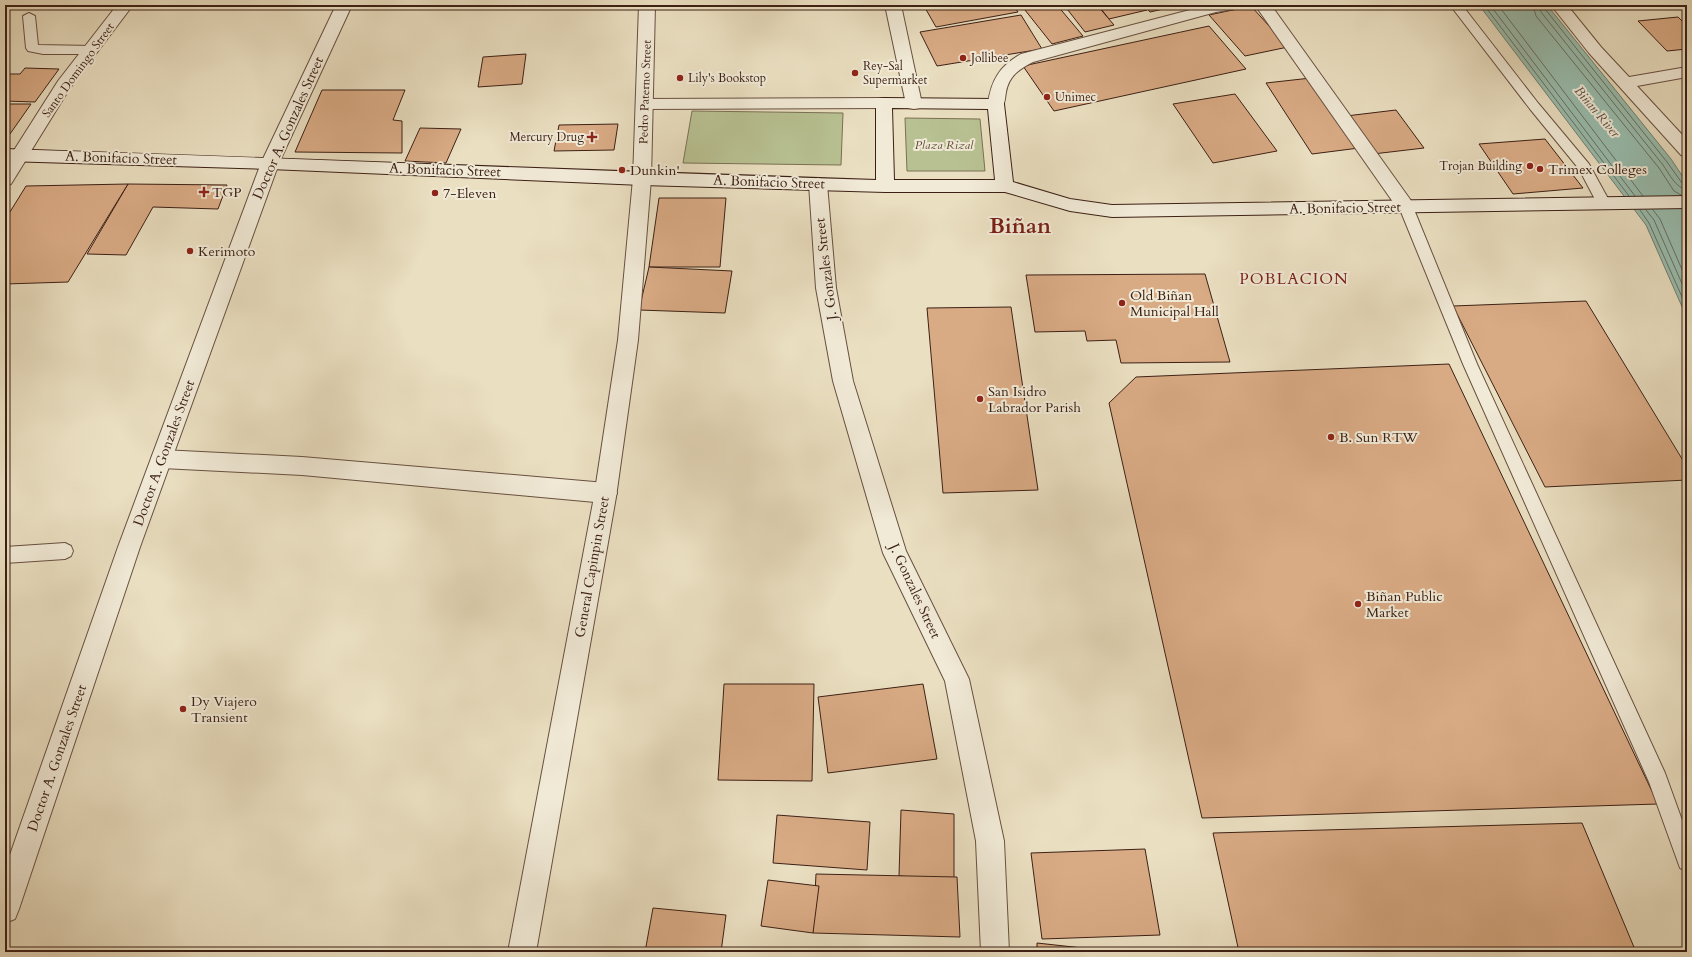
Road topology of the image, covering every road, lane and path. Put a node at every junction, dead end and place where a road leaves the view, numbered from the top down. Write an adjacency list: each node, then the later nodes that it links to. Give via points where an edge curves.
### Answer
1 (125, 5): 11 (street, Santo Domingo Street)
2 (344, 5): 20 (street, Doctor A. Gonzales Street)
3 (647, 5): 15 (street, Pedro Paterno Street)
4 (893, 5): 16 (street)
5 (1237, 5): 9 (street)
6 (1263, 5): 28 (street)
7 (1456, 5): 27 (lane)
8 (1558, 5): 13 (street)
9 (1214, 6): 17 (street, via 1027,58 1002,76 997,89)
10 (29, 16): 11 (lane, via 32,48)
11 (92, 50): 19 (street, Santo Domingo Street)
12 (1687, 72): 13 (street)
13 (1626, 83): 18 (street)
14 (884, 103): 15 (street); 16 (street); 24 (street)
15 (644, 104): 21 (street, Pedro Paterno Street)
16 (914, 104): 17 (street)
17 (996, 104): 25 (street)
18 (1687, 151)
19 (12, 155): 20 (street, A. Bonifacio Street); 22 (street, Santo Domingo Street)
20 (270, 163): 21 (street, A. Bonifacio Street); 29 (street, Doctor A. Gonzales Street)
21 (642, 179): 23 (street, A. Bonifacio Street); 30 (street, General Capinpin Street, via 628,340)
22 (5, 180)
23 (818, 184): 24 (street, A. Bonifacio Street); 36 (street, J. Gonzales Street, via 826,288 843,381 895,553 957,679 990,841)
24 (885, 186): 25 (street, A. Bonifacio Street)
25 (1005, 186): 28 (street, A. Bonifacio Street, via 1070,205 1112,211)
26 (1687, 202): 27 (street, A. Bonifacio Street)
27 (1611, 204): 28 (street, A. Bonifacio Street)
28 (1406, 207): 33 (lane, via 1470,364 1658,780)
29 (162, 459): 30 (street, via 302,466); 34 (street, Doctor A. Gonzales Street, via 129,547)
30 (606, 493): 35 (street, General Capinpin Street)
31 (65, 551): 32 (lane)
32 (5, 555)
33 (1687, 861)
34 (5, 909)
35 (522, 952)
36 (995, 952)

